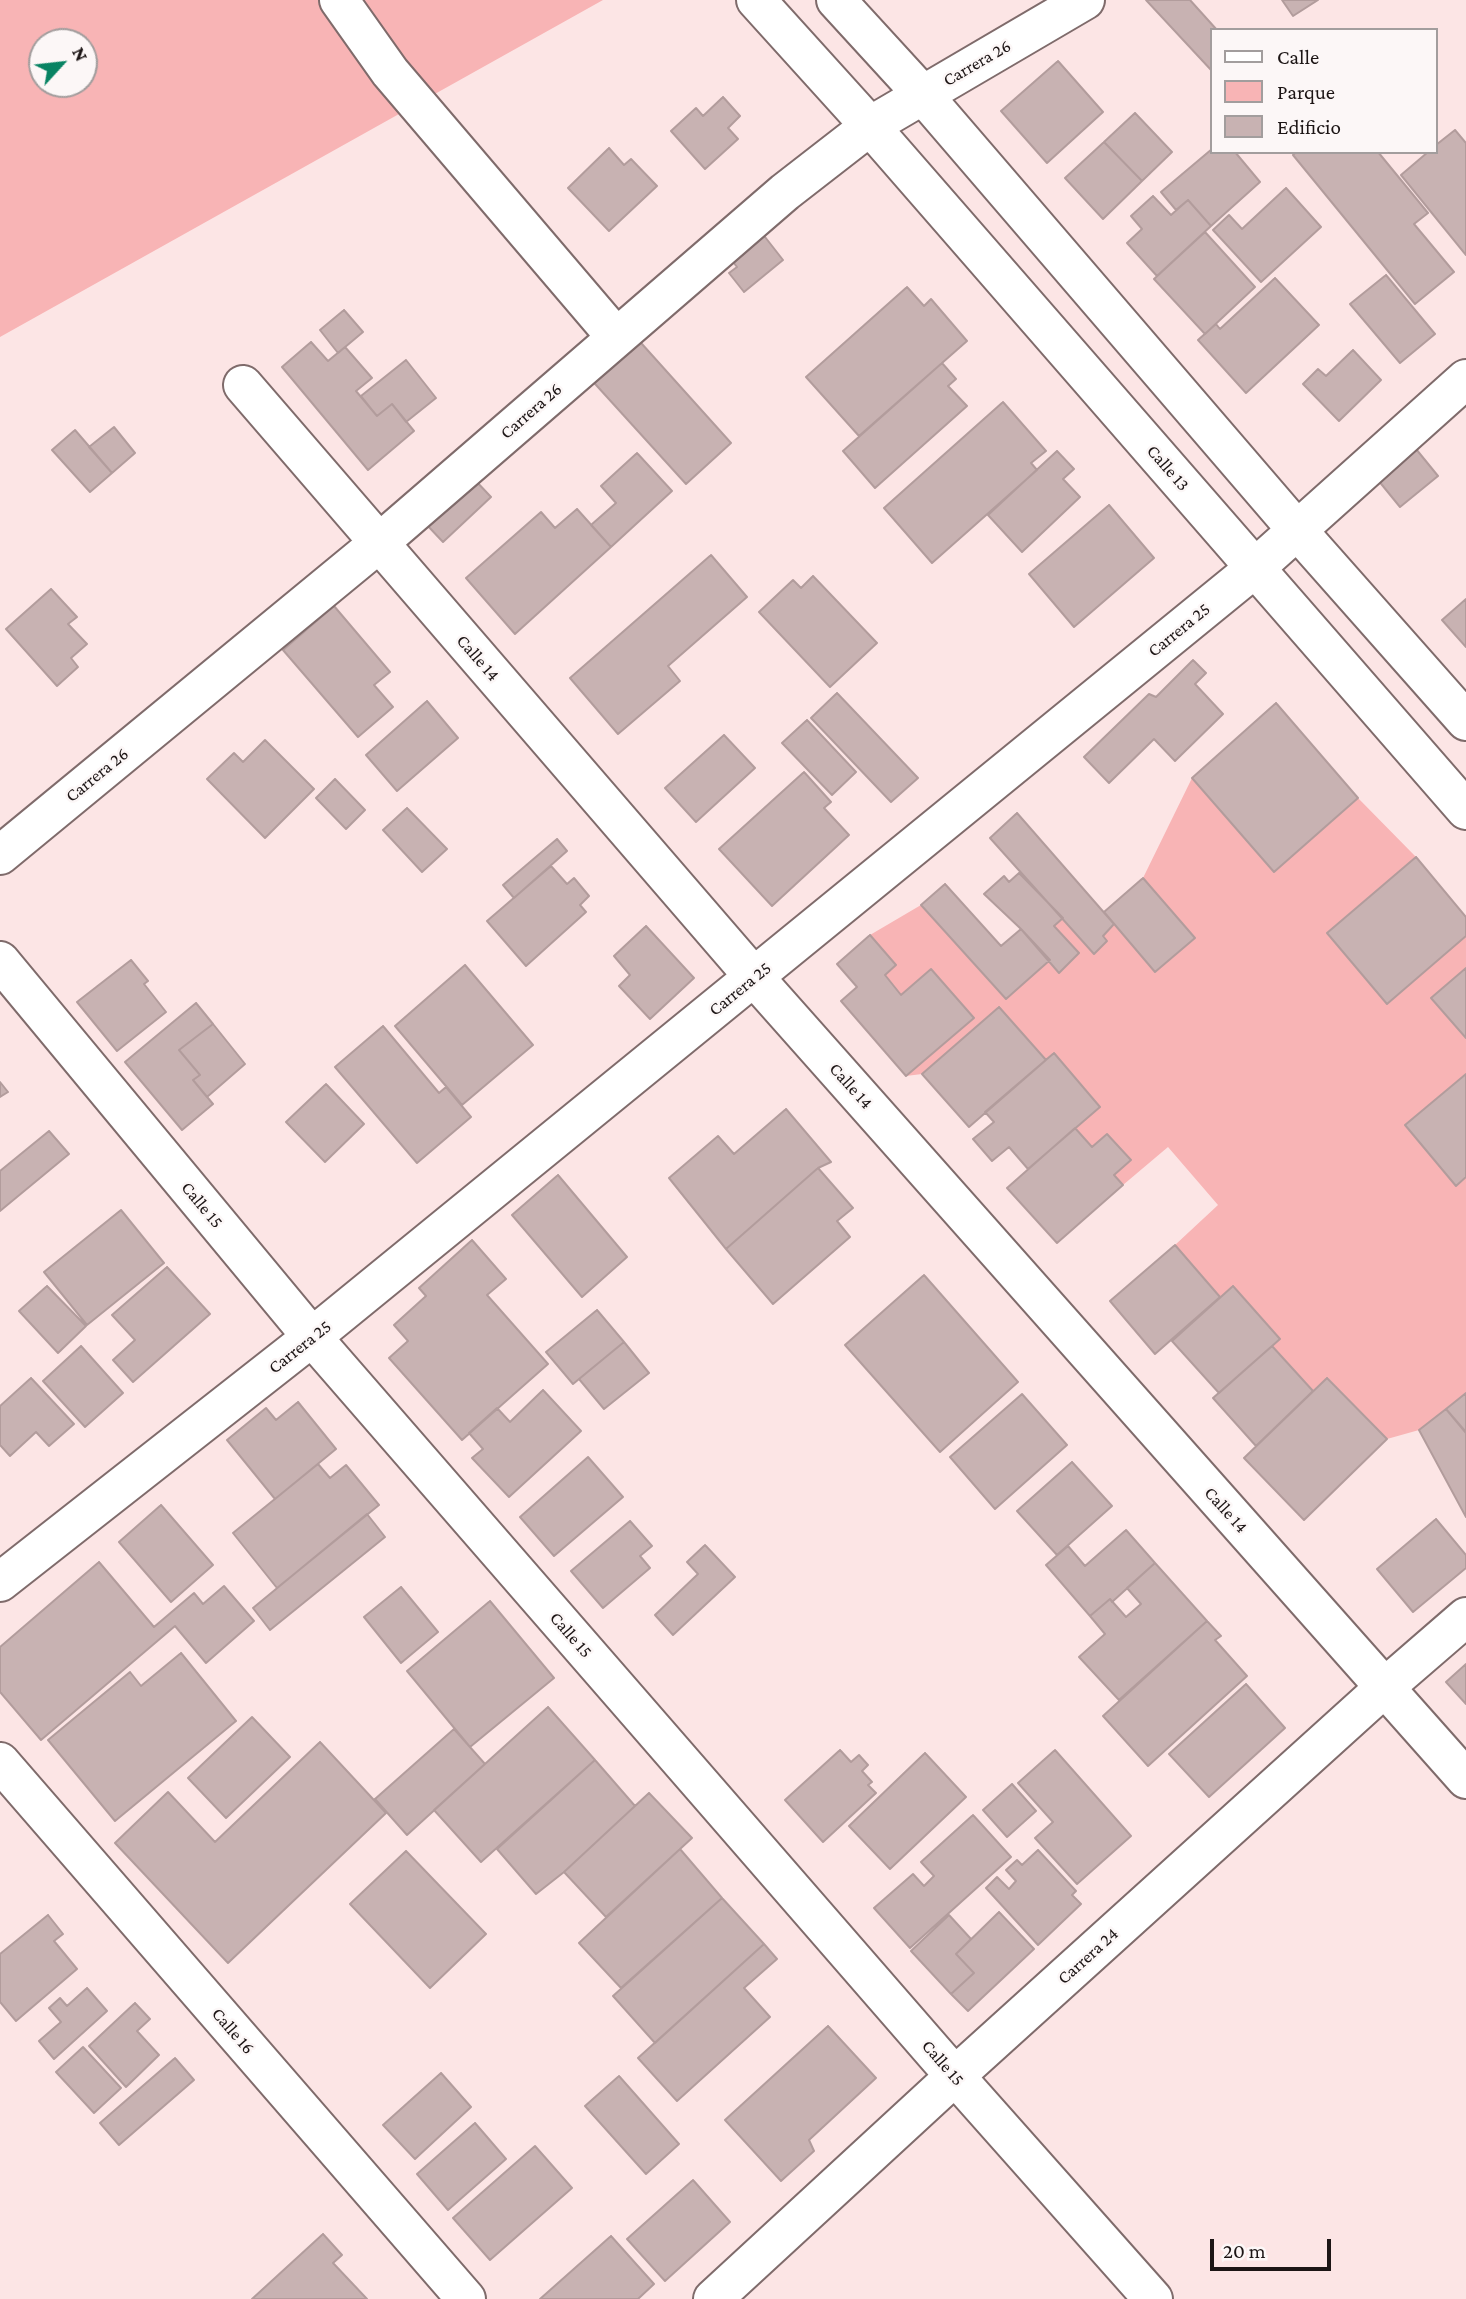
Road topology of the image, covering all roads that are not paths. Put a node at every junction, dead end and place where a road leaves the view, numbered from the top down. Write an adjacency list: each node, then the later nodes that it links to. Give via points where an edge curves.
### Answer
1 (339, 0): 7 (street, via 390,72)
2 (756, 0): 6 (street, Calle 13)
3 (836, 0): 5 (street)
4 (1085, 0): 5 (street, Carrera 26)
5 (923, 95): 6 (street, Carrera 26); 10 (street)
6 (870, 126): 7 (street, Carrera 26, via 785,192); 12 (street, Calle 13)
7 (616, 337): 11 (street, Carrera 26)
8 (1466, 379): 10 (street, Carrera 25)
9 (243, 385): 11 (street, Calle 14)
10 (1297, 530): 12 (street, Carrera 25); 13 (street)
11 (379, 543): 15 (street, Carrera 26); 17 (street, Calle 14)
12 (1255, 569): 14 (street, Calle 13); 17 (street, Carrera 25)
13 (1466, 721)
14 (1466, 810)
15 (0, 855)
16 (0, 961): 18 (street, Calle 15)
17 (754, 977): 18 (street, Carrera 25); 21 (street, Calle 14)
18 (312, 1337): 19 (street, Carrera 25); 24 (street, Calle 15)
19 (0, 1582)
20 (1466, 1617): 21 (street, Carrera 24)
21 (1384, 1688): 23 (street, Calle 14); 24 (street, Carrera 24)
22 (0, 1762): 25 (street, Calle 16)
23 (1466, 1779)
24 (955, 2076): 26 (street, Carrera 24); 27 (street, Calle 15)
25 (466, 2299)
26 (713, 2299)
27 (1153, 2299)

